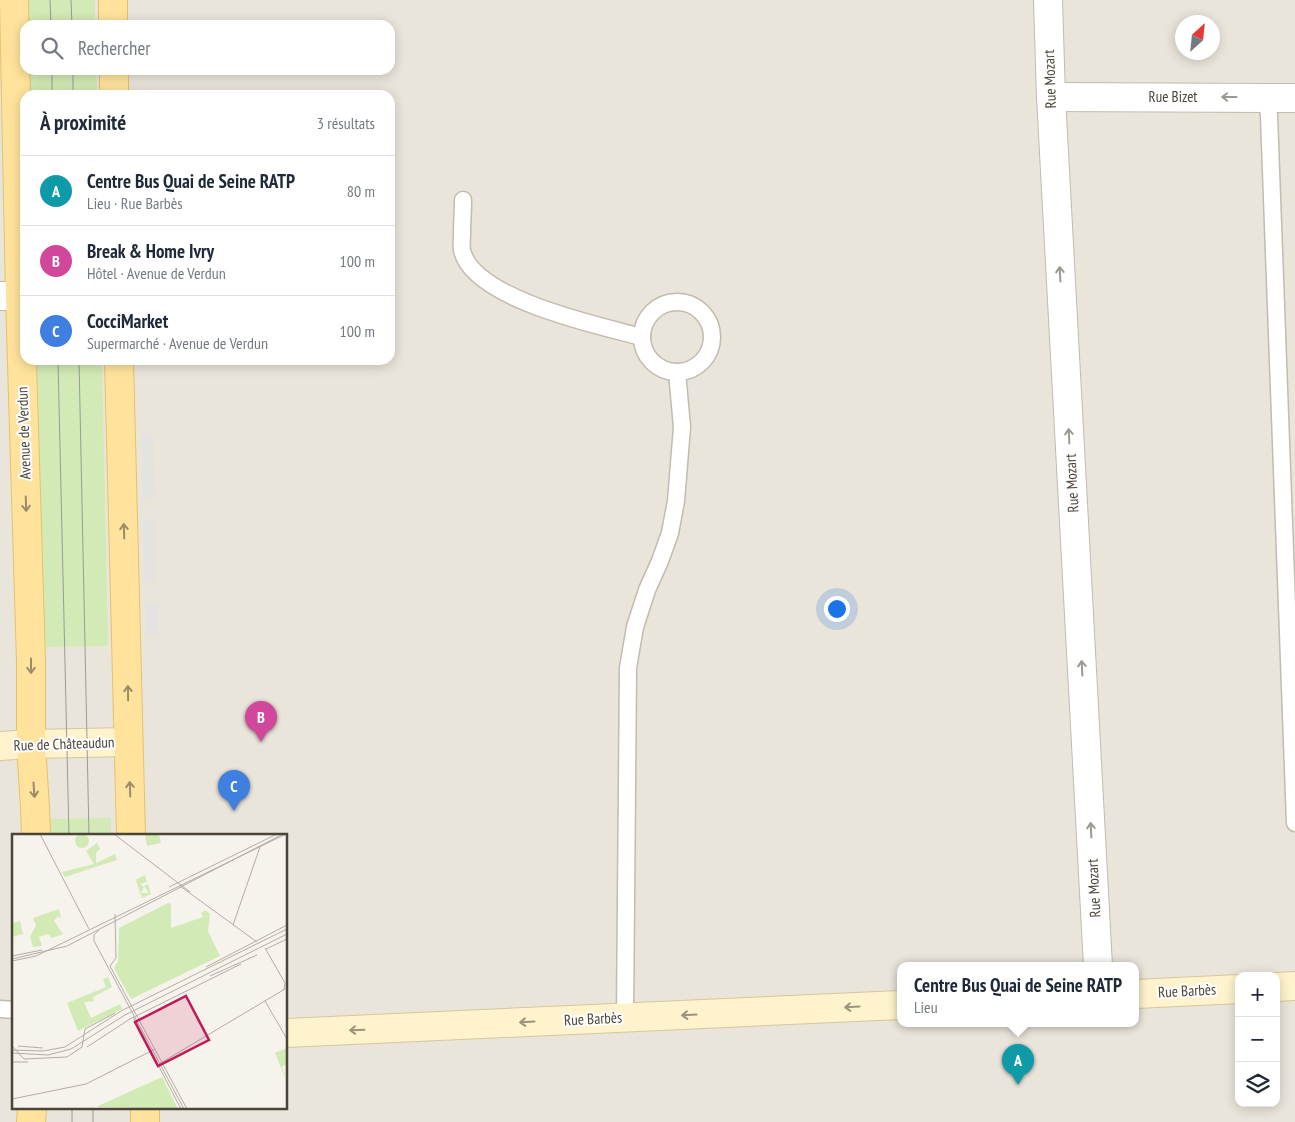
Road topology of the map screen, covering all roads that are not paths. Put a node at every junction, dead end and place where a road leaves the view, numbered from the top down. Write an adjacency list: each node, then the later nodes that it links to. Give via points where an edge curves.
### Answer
1 (14, 0): 11 (main road, Avenue de Verdun)
2 (113, 0): 4 (main road)
3 (1048, 0): 7 (street, Rue Mozart)
4 (113, 20)
5 (114, 75): 6 (main road)
6 (114, 90)
7 (1051, 96): 8 (street, Rue Bizet, one-way to 7); 21 (street, Rue Mozart, one-way to 7)
8 (1267, 98): 9 (street, Rue Bizet); 18 (lane)
9 (1295, 98)
10 (463, 200): 12 (lane, via 462,250 468,265 487,282 516,298 569,318)
11 (10, 296): 16 (main road, Avenue de Verdun, one-way to 16, via 31,662)
12 (642, 337): 14 (lane, via 644,350 652,361 664,370); 14 (lane, via 644,323 664,304 677,301 691,304 702,312 710,323 710,350 702,362)
13 (119, 365): 15 (main road, one-way to 13)
14 (677, 372): 27 (lane, via 682,428 676,501 670,533 635,627 628,668)
15 (128, 742): 16 (main road, Rue de Châteaudun); 20 (main road, one-way to 15)
16 (31, 744): 17 (main road, Rue de Châteaudun); 19 (main road, Avenue de Verdun, one-way to 19)
17 (0, 746)
18 (1295, 822)
19 (36, 834)
20 (131, 834)
21 (1098, 962)
22 (1295, 986): 23 (main road)
23 (1280, 987)
24 (1235, 989): 25 (main road, Rue Barbès)
25 (1139, 994)
26 (897, 1005): 27 (main road, Rue Barbès, one-way to 27)
27 (625, 1018): 28 (main road, Rue Barbès, one-way to 28)
28 (288, 1033)

